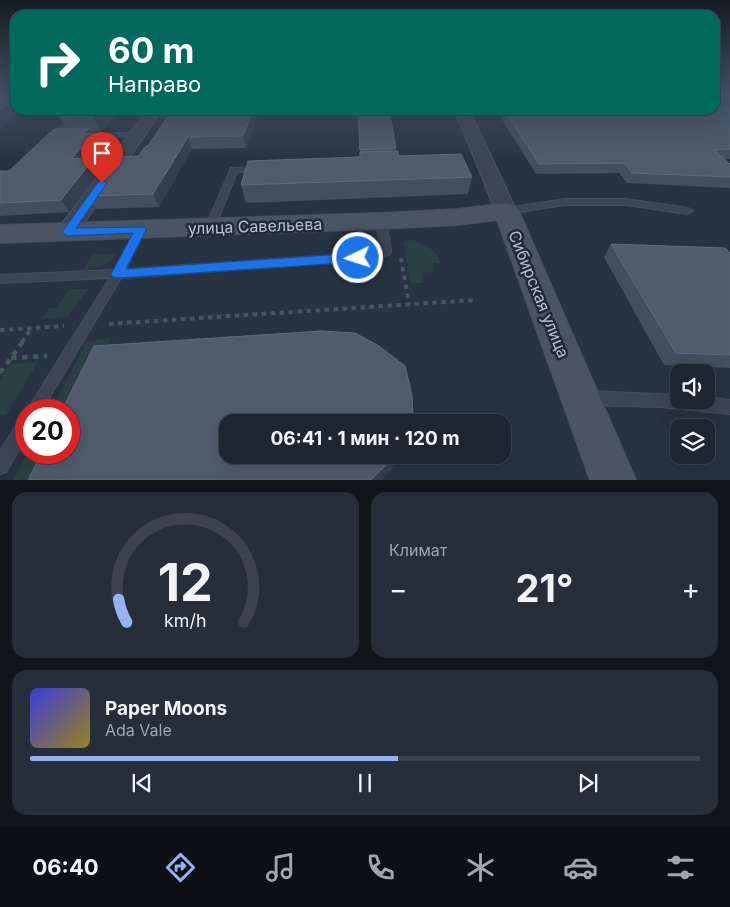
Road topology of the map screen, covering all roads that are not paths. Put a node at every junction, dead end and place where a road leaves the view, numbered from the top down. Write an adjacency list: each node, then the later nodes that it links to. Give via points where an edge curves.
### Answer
1 (78, 115): 5 (lane, via 54,137)
2 (151, 115): 4 (street)
3 (464, 115): 8 (street, Сибирская улица)
4 (137, 134): 6 (lane); 13 (street)
5 (63, 137)
6 (72, 137)
7 (273, 168): 11 (lane, via 234,170)
8 (506, 212): 9 (lane, улица Савельева, via 565,202 626,202); 10 (street, улица Савельева); 17 (street, Сибирская улица)
9 (688, 212)
10 (381, 222): 11 (street, улица Савельева); 15 (lane, via 386,251 378,256)
11 (210, 228): 12 (street, улица Савельева)
12 (141, 230): 13 (street, улица Савельева); 15 (lane)
13 (67, 232): 14 (street, улица Савельева)
14 (0, 234)
15 (118, 274): 16 (lane); 18 (lane)
16 (0, 279)
17 (580, 398): 19 (lane, via 660,400); 22 (street, Сибирская улица)
18 (41, 399)
19 (730, 407)
20 (15, 441): 21 (lane)
21 (0, 466)
22 (613, 480)

